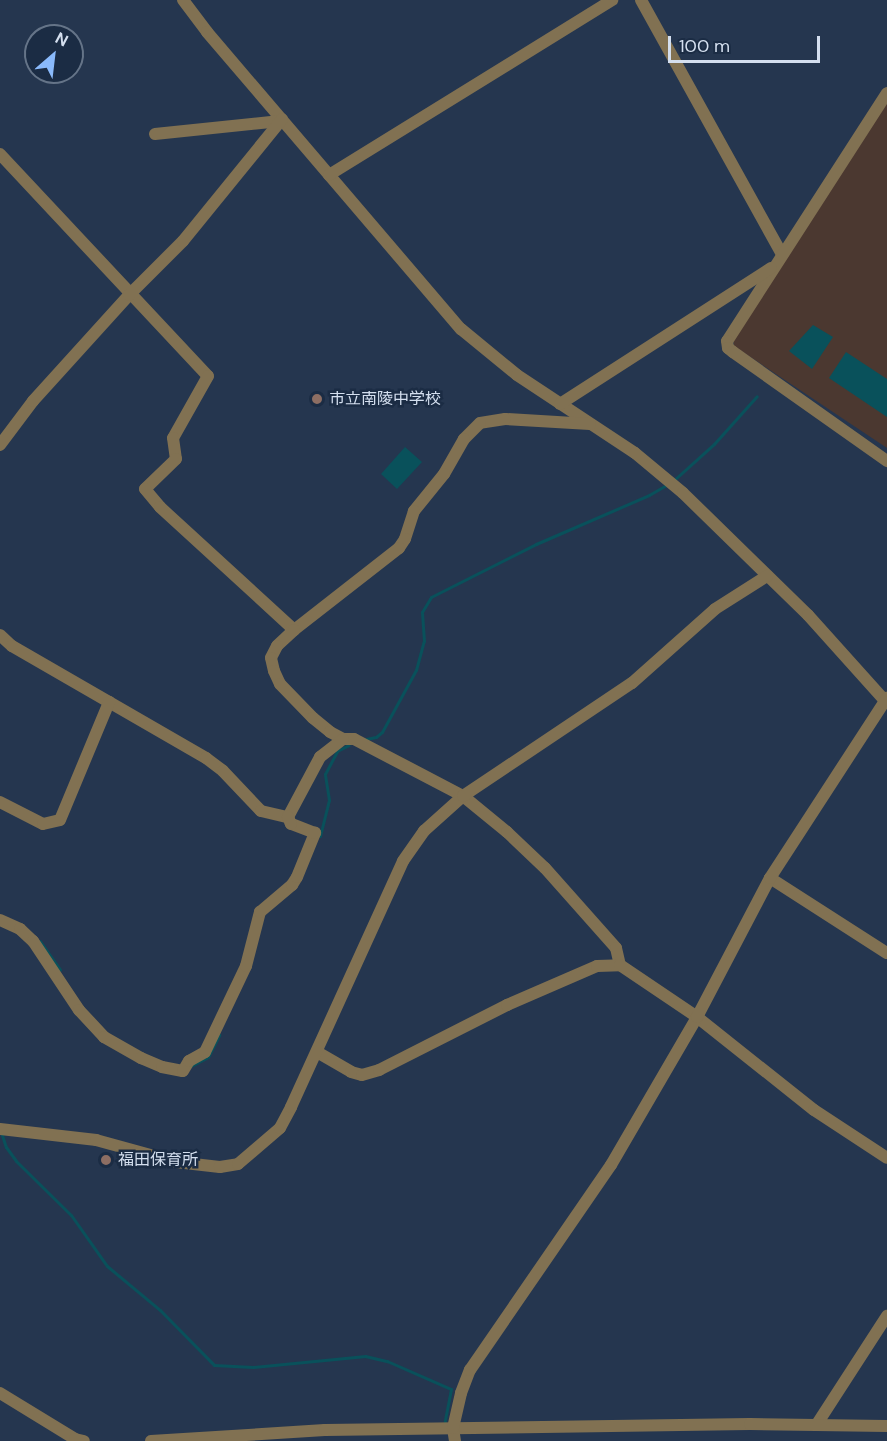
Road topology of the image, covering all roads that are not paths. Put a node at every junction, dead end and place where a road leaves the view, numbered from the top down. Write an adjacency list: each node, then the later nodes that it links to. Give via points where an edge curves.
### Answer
1 (183, 0): 5 (street)
2 (612, 0): 8 (street)
3 (641, 0): 9 (street)
4 (887, 93): 9 (street)
5 (281, 120): 6 (street); 8 (street); 10 (street, via 183,242)
6 (155, 134)
7 (0, 154): 10 (street)
8 (329, 175): 11 (street, via 461,329)
9 (779, 259): 11 (street); 14 (street, via 728,341 728,348)
10 (129, 295): 13 (street, via 33,401); 16 (street, via 208,376 173,438 176,459 145,489)
11 (560, 404): 12 (street)
12 (592, 424): 15 (street, via 665,478); 16 (street, via 505,419 480,423 464,439 444,474 414,510 399,548)
13 (0, 445)
14 (887, 461)
15 (767, 576): 18 (street); 21 (street, via 693,625 632,683)
16 (294, 630): 20 (street, via 271,658 274,671 280,684 313,718)
17 (0, 635): 19 (street, via 12,646)
18 (886, 700): 24 (street)
19 (109, 702): 22 (street, via 60,820 43,824); 23 (street, via 206,758 261,811)
20 (343, 739): 21 (street, via 354,739); 23 (street, via 320,757)
21 (463, 796): 27 (street, via 545,868 616,948); 29 (street, via 424,831 407,854)
22 (0, 802)
23 (288, 818): 25 (street, via 291,824 315,832 297,877 260,912 246,966 206,1052 189,1061 183,1071 162,1067 104,1037 79,1010 33,940)
24 (770, 878): 26 (street); 28 (street)
25 (0, 920)
26 (887, 953)
27 (620, 965): 28 (street); 29 (street, via 597,966 362,1075)
28 (697, 1017): 31 (street, via 814,1110); 36 (street, via 611,1165 470,1370 461,1393)
29 (317, 1053): 30 (street, via 280,1128 238,1164 220,1167 176,1162 96,1140)
30 (0, 1129)
31 (887, 1158)
32 (887, 1316): 34 (street)
33 (0, 1393): 37 (street)
34 (817, 1424): 35 (street); 36 (street)
35 (887, 1426)
36 (454, 1435): 38 (street, via 325,1430)
37 (78, 1440)
38 (151, 1441)

